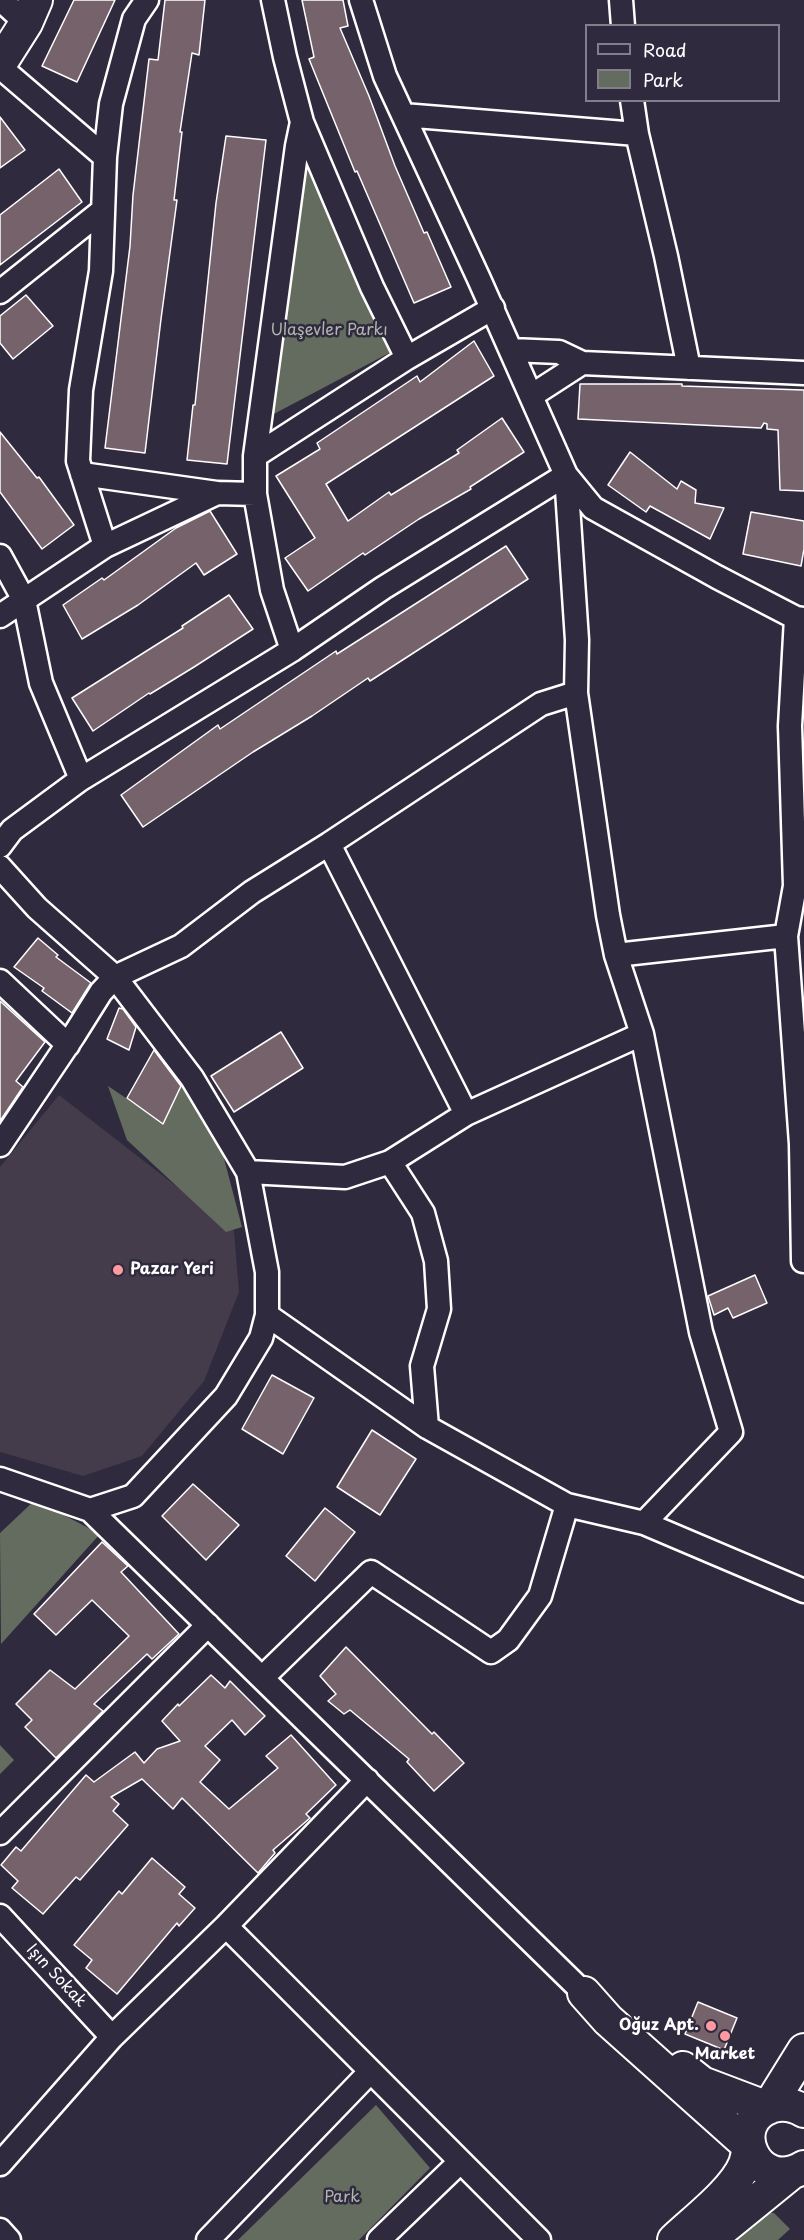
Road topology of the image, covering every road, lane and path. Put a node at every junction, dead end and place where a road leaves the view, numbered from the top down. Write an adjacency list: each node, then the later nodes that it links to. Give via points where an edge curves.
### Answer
1 (1, 0): 6 (street)
2 (147, 0): 13 (street, via 134,19 111,104)
3 (273, 0): 11 (street)
4 (361, 0): 10 (street, via 385,76)
5 (621, 0): 7 (street)
6 (31, 11): 8 (street)
7 (622, 24)
8 (0, 65): 13 (street)
9 (632, 102): 12 (street)
10 (403, 115): 12 (street); 16 (street)
11 (302, 122): 18 (street, via 372,287); 23 (street)
12 (637, 134): 20 (street)
13 (105, 157): 14 (street)
14 (103, 210): 15 (street); 24 (street, via 101,271 81,390 78,461)
15 (0, 292)
16 (493, 308): 17 (street); 18 (street)
17 (511, 350): 19 (street, via 560,352); 22 (street)
18 (407, 358): 23 (street)
19 (582, 363): 20 (street); 22 (street)
20 (689, 368): 21 (street)
21 (804, 373)
22 (531, 396): 25 (street)
23 (255, 456): 27 (street)
24 (82, 474): 26 (street); 28 (street)
25 (566, 475): 32 (street, via 593,508); 33 (street, via 383,588); 34 (street, via 577,640)
26 (217, 493): 27 (street); 28 (street)
27 (255, 494): 33 (street, via 272,590)
28 (105, 546): 30 (street)
29 (0, 556): 30 (street)
30 (24, 600): 31 (street); 35 (street, via 41,683)
31 (0, 616)
32 (800, 619): 39 (street, via 790,726 795,886)
33 (292, 650): 35 (street)
34 (576, 693): 36 (street, via 541,704); 40 (street)
35 (81, 778): 37 (street, via 12,830)
36 (329, 844): 41 (street, via 252,892 181,946); 45 (street)
37 (0, 846)
38 (0, 867): 41 (street, via 37,908)
39 (786, 936): 40 (street); 49 (street)
40 (616, 955): 43 (street)
41 (115, 977): 44 (street); 48 (street, via 192,1078)
42 (0, 981): 44 (street)
43 (642, 1034): 45 (street); 56 (street, via 701,1332 731,1432)
44 (68, 1045): 46 (street)
45 (466, 1114): 47 (street)
46 (0, 1145)
47 (390, 1162): 48 (street, via 345,1177); 52 (street, via 423,1213 436,1261 439,1309 422,1366)
48 (248, 1172): 51 (street, via 267,1272)
49 (803, 1230): 50 (street)
50 (803, 1262)
51 (267, 1315): 52 (street); 55 (street, via 261,1338 226,1396 133,1496)
52 (427, 1427): 54 (street)
53 (0, 1479): 55 (street)
54 (567, 1505): 56 (street); 59 (street, via 540,1596 508,1640 491,1652 371,1572)
55 (90, 1510): 58 (street)
56 (644, 1523): 57 (street)
57 (804, 1590)
58 (208, 1625): 59 (street); 61 (street)
59 (262, 1678): 60 (street)
60 (367, 1780): 63 (street); 64 (street)
61 (0, 1833)
62 (0, 1916): 66 (street, Işın Sokak)
63 (226, 1926): 66 (street); 68 (street)
64 (584, 1993): 65 (street)
65 (609, 2020): 69 (street, via 644,2038 702,2083); 71 (street)
66 (112, 2037): 73 (street)
67 (804, 2050): 69 (street)
68 (370, 2072): 72 (street); 77 (street)
69 (768, 2108): 70 (street, via 780,2104); 71 (street, via 754,2120)
70 (804, 2111)
71 (749, 2146): 74 (street, via 759,2165 768,2171); 80 (street, via 737,2177)
72 (460, 2162): 78 (street); 79 (street)
73 (0, 2164)
74 (799, 2177): 81 (street)
75 (0, 2230): 76 (street)
76 (9, 2240)
77 (208, 2240)
78 (379, 2240)
79 (539, 2240)
80 (674, 2240)
81 (709, 2240)

